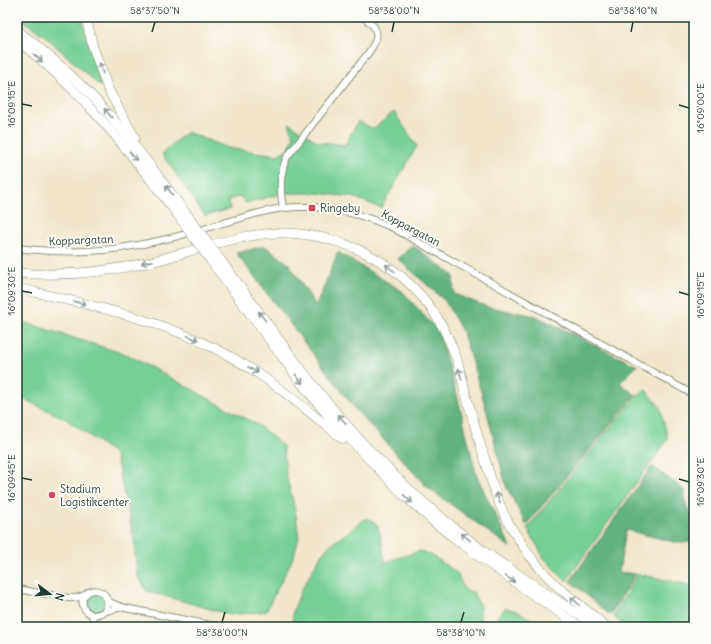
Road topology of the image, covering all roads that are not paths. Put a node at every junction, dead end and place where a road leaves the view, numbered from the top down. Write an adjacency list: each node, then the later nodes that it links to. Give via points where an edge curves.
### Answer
1 (86, 17): 5 (highway, one-way to 1, via 108,89 93,47)
2 (364, 17): 6 (street, via 374,27 376,42 287,157 281,173)
3 (17, 30): 5 (highway, one-way to 3, via 104,109 65,70)
4 (17, 40): 7 (highway, one-way to 7, via 59,76 97,114)
5 (150, 165): 7 (highway, one-way to 5)
6 (283, 208): 8 (street, Koppargatan, via 125,248 65,252); 12 (street, Koppargatan, via 340,210 375,220)
7 (184, 217): 9 (highway, bridge)
8 (17, 248)
9 (215, 259): 13 (highway, one-way to 13, via 303,385 334,423); 27 (highway, one-way to 9, via 476,544 409,489 340,418)
10 (17, 273): 28 (highway, one-way to 10, via 555,584 518,539 504,515 492,484 454,352 444,330 418,292 377,259 342,243 320,237 297,233 273,233 246,236 121,268 68,274)
11 (17, 288): 13 (highway, one-way to 13, via 141,319 220,351 270,381)
12 (694, 396)
13 (371, 461): 19 (highway, one-way to 19, via 435,522)
14 (17, 589): 16 (street)
15 (85, 594): 16 (street); 17 (street, via 98,590 103,592); 18 (street)
16 (68, 598): 18 (street)
17 (107, 600): 20 (street); 21 (street)
18 (83, 605): 22 (street, via 87,612)
19 (549, 606): 25 (highway); 26 (highway)
20 (125, 608): 21 (street, via 112,608); 24 (street)
21 (104, 612): 22 (street)
22 (93, 615): 23 (street)
23 (91, 627)
24 (221, 627)
25 (570, 627)
26 (580, 627)
27 (597, 627)
28 (607, 627)

